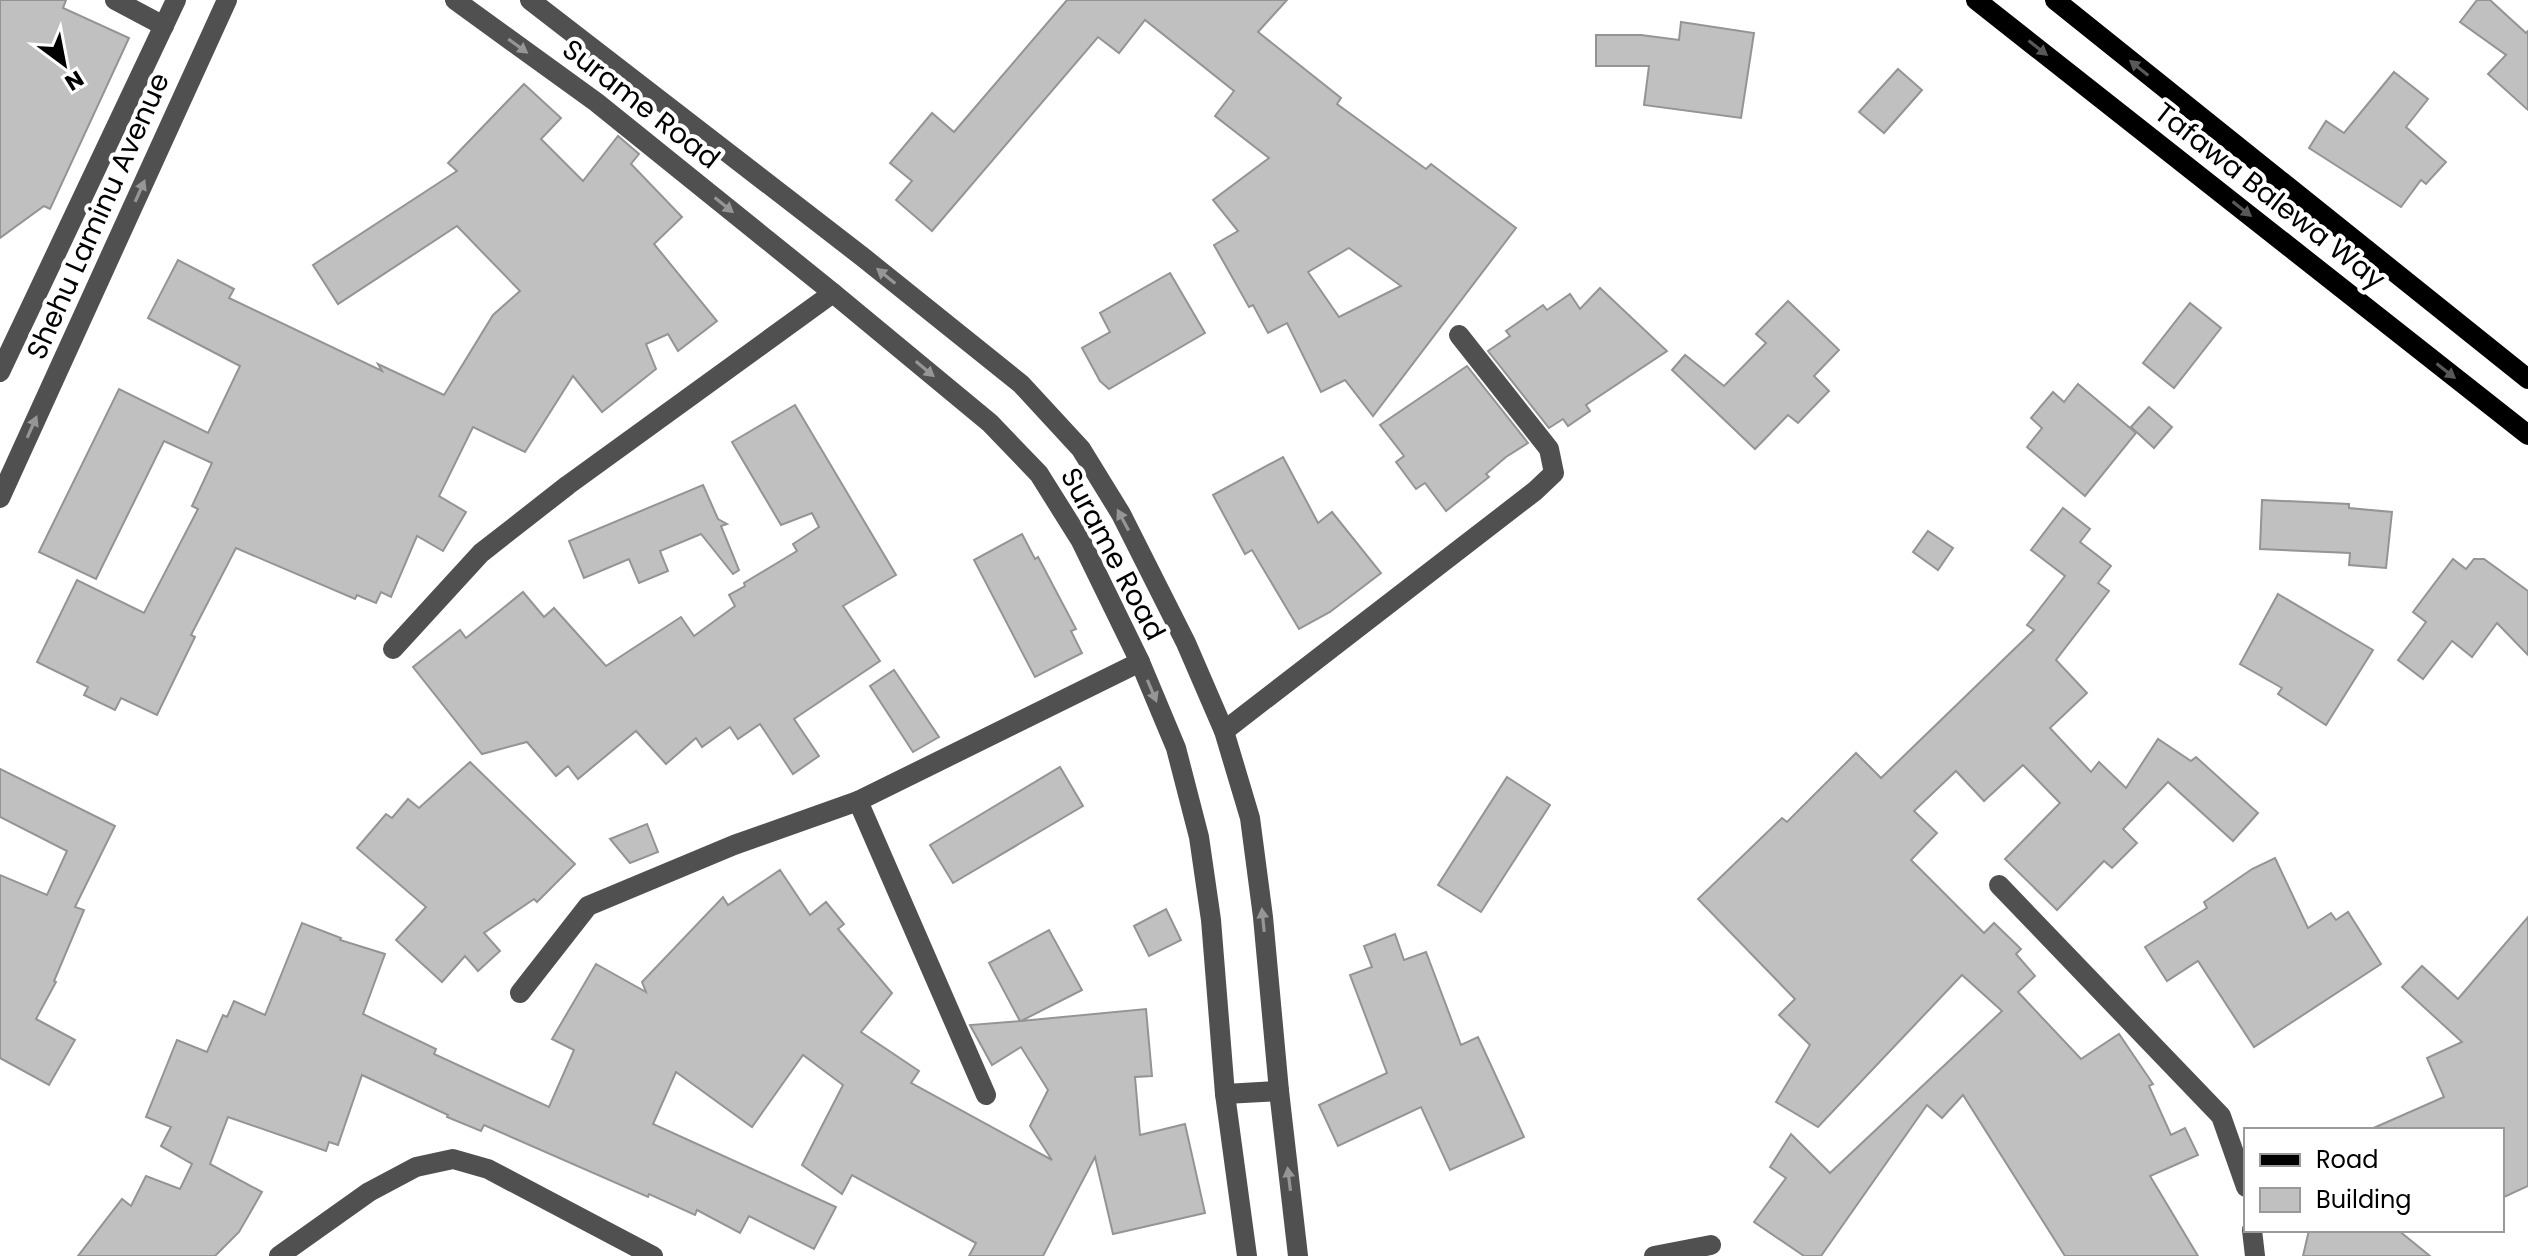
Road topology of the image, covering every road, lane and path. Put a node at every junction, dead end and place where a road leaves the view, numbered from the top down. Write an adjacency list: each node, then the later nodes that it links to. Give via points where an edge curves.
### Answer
1 (115, 0): 8 (street)
2 (176, 0): 8 (street, Shehu Laminu Avenue)
3 (227, 0): 14 (street, Shehu Laminu Avenue, one-way to 3)
4 (455, 0): 9 (street, Surame Road, one-way to 9, via 596,102)
5 (530, 0): 17 (street, Surame Road, one-way to 5, via 1121,514 1081,449 1021,384)
6 (1976, 0): 13 (main road, Tafawa Balewa Way, one-way to 13)
7 (2055, 0): 12 (main road, Tafawa Balewa Way, one-way to 7)
8 (164, 26): 11 (street, Shehu Laminu Avenue)
9 (833, 293): 15 (street, via 481,553); 16 (street, Surame Road, one-way to 16, via 990,423 1039,474 1081,541)
10 (1459, 335): 17 (street, via 1549,449 1554,473)
11 (0, 372)
12 (2528, 379)
13 (2528, 435)
14 (0, 498)
15 (393, 649)
16 (1140, 662): 18 (street); 22 (street, Surame Road, one-way to 22, via 1176,748 1199,837)
17 (1224, 731): 21 (street, Surame Road, one-way to 17, via 1250,818)
18 (858, 801): 20 (street, via 588,906); 23 (street)
19 (1999, 885): 24 (street, via 2221,1116)
20 (520, 993)
21 (1279, 1091): 22 (street); 30 (street, Surame Road, one-way to 21)
22 (1225, 1094): 29 (street, Surame Road)
23 (986, 1095)
24 (2244, 1181)
25 (2252, 1232): 32 (street)
26 (1711, 1245): 31 (street)
27 (279, 1256): 28 (street, via 369,1192 416,1167 453,1159 488,1169)
28 (653, 1256)
29 (1247, 1256)
30 (1298, 1256)
31 (1654, 1256)
32 (2255, 1256)

